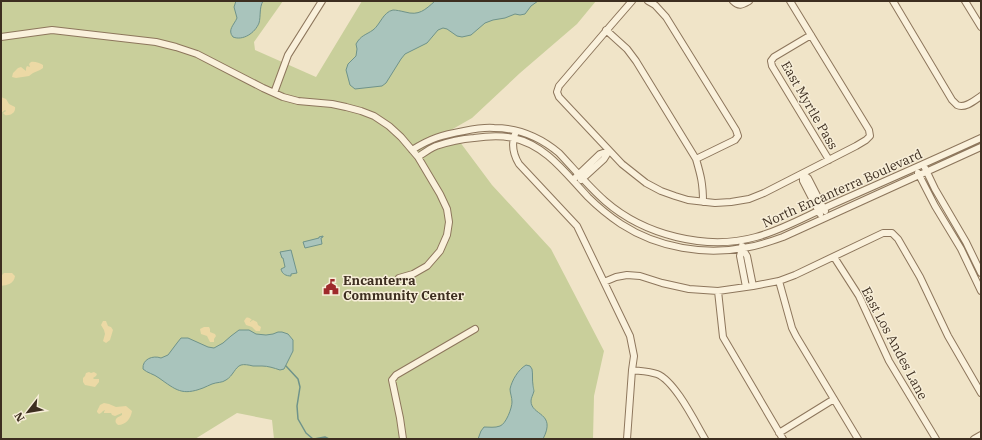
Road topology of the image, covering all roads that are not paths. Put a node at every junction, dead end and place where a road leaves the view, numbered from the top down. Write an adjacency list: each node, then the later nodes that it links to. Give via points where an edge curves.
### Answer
1 (322, 1): 13 (street, via 288,55)
2 (632, 1): 10 (street)
3 (648, 1): 22 (street, via 666,17 738,136 735,140)
4 (749, 1): 8 (street, via 741,5)
5 (790, 1): 11 (street)
6 (893, 1): 14 (street, via 952,100 963,106)
7 (965, 1): 9 (street)
8 (735, 3)
9 (981, 27)
10 (606, 30): 20 (street, via 559,86 557,92); 22 (street, via 636,61)
11 (811, 35): 23 (street, East Myrtle Pass, via 771,61); 23 (street, via 869,130 870,136)
12 (1, 38): 13 (street, via 52,30 156,42 197,54)
13 (274, 93): 19 (street, via 298,101 332,104 374,116 389,126)
14 (981, 96)
15 (516, 131): 16 (street); 19 (street, North Encanterra Boulevard, via 501,128 472,130 441,136); 29 (street, North Encanterra Boulevard, via 551,146)
16 (514, 138): 21 (street, North Encanterra Boulevard, via 484,136 460,140 436,146); 30 (street, North Encanterra Boulevard, via 544,152); 40 (street, via 514,157 577,226)
17 (981, 138): 24 (street, North Encanterra Boulevard)
18 (981, 147): 26 (street, North Encanterra Boulevard)
19 (412, 150): 21 (street)
20 (609, 151): 29 (street, via 604,159); 31 (street, via 636,176 661,191)
21 (418, 158): 38 (street, via 440,194 447,209 449,222 447,235 436,256 420,271)
22 (696, 159): 31 (street, via 703,186)
23 (829, 160): 27 (street)
24 (923, 164): 25 (street, North Encanterra Boulevard); 26 (street)
25 (916, 168): 28 (street); 32 (street, North Encanterra Boulevard)
26 (926, 172): 28 (street, North Encanterra Boulevard); 37 (street)
27 (803, 174): 31 (street, via 749,199); 32 (street, via 808,178)
28 (919, 175): 33 (street, North Encanterra Boulevard); 44 (street, via 961,249)
29 (581, 176): 30 (street); 34 (street, North Encanterra Boulevard, via 605,201 620,212 659,233 702,241)
30 (575, 183): 35 (street, North Encanterra Boulevard, via 621,224 661,243 707,251)
31 (702, 202)
32 (821, 210): 33 (street); 34 (street, North Encanterra Boulevard, via 772,232)
33 (825, 218): 35 (street, North Encanterra Boulevard, via 783,237)
34 (740, 240): 35 (street)
35 (742, 248): 41 (street, via 748,256); 42 (street, via 740,256)
36 (834, 257): 39 (street); 47 (street, via 883,233 892,233 920,277 948,336); 56 (street, East Los Andes Lane, via 865,306 889,361)
37 (981, 272)
38 (400, 278)
39 (779, 281): 41 (street); 48 (street, via 792,328)
40 (604, 282): 43 (street, via 627,275 689,289); 46 (street, via 630,336 634,356)
41 (753, 286): 42 (street)
42 (746, 287): 43 (street)
43 (718, 290): 49 (street, via 723,337)
44 (981, 291)
45 (475, 330): 51 (street, via 396,375 392,380)
46 (632, 370): 52 (street); 53 (street, via 658,374 666,379 675,389)
47 (981, 393)
48 (834, 399): 49 (street); 55 (street)
49 (779, 433): 54 (street)
50 (981, 435): 57 (street)
51 (403, 439)
52 (627, 439)
53 (705, 439)
54 (783, 439)
55 (858, 439)
56 (936, 439)
57 (974, 439)

